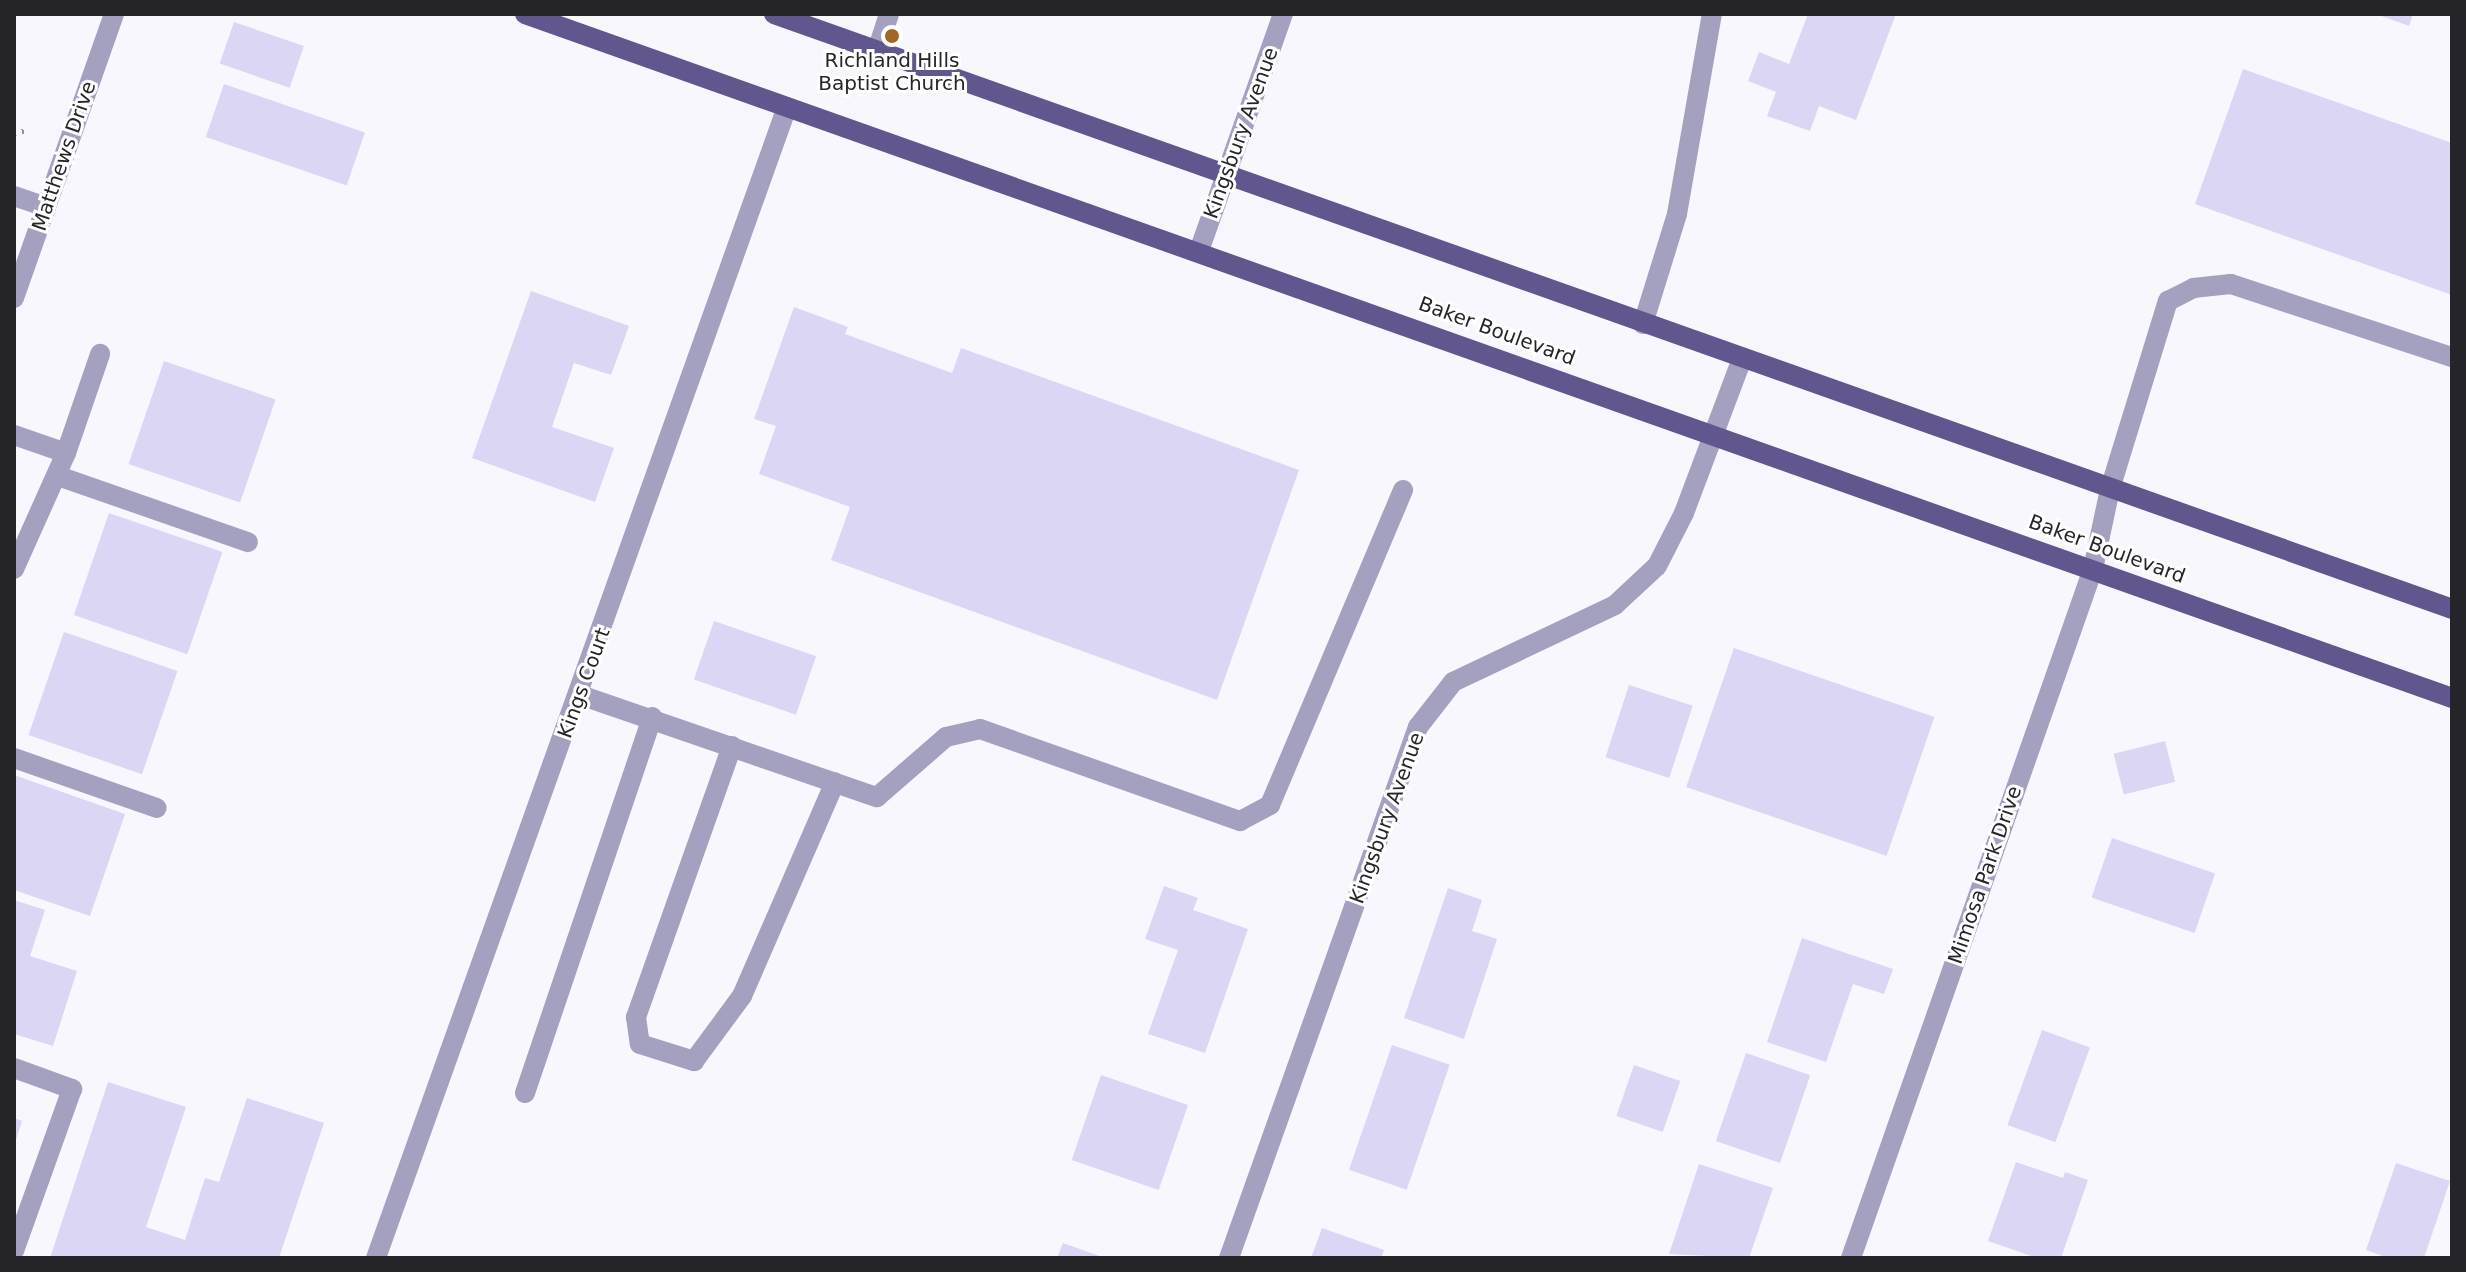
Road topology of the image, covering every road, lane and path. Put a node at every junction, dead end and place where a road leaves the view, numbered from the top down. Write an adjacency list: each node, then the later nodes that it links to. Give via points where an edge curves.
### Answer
1 (114, 14): 13 (street, Matthews Drive)
2 (525, 14): 8 (main road, Baker Boulevard)
3 (774, 14): 7 (main road)
4 (889, 14): 7 (street)
5 (1283, 14): 11 (street, Kingsbury Avenue)
6 (1712, 14): 16 (street, via 1677,214)
7 (877, 51): 11 (main road)
8 (787, 107): 14 (main road, Baker Boulevard); 30 (street, Kings Court)
9 (27, 130): 10 (path)
10 (14, 133)
11 (1226, 177): 14 (street, Kingsbury Avenue); 16 (main road)
12 (14, 196): 13 (street)
13 (46, 207): 15 (street, Matthews Drive)
14 (1199, 251): 20 (main road, Baker Boulevard)
15 (14, 298)
16 (1643, 324): 19 (main road)
17 (100, 354): 22 (street)
18 (2452, 357): 24 (street, Mimosa Park Drive, via 2231,284 2193,288 2168,301)
19 (1741, 361): 20 (street, Kingsbury Avenue); 24 (main road)
20 (1714, 434): 28 (main road, Baker Boulevard); 41 (street, Kingsbury Avenue, via 1657,566 1615,605 1453,682 1418,727)
21 (14, 435): 22 (street)
22 (66, 453): 23 (street)
23 (58, 476): 26 (street); 27 (street)
24 (2110, 489): 28 (street, Mimosa Park Drive); 29 (main road)
25 (1403, 490): 35 (street, via 1270,805 1240,821 980,729 946,737 877,797)
26 (248, 542)
27 (14, 569)
28 (2093, 569): 31 (main road, Baker Boulevard); 42 (street, Mimosa Park Drive)
29 (2452, 609)
30 (580, 695): 32 (street); 40 (street, Kings Court)
31 (2452, 698)
32 (652, 717): 33 (street); 38 (street)
33 (732, 746): 35 (street); 35 (street, via 636,1017 640,1044 694,1061 742,996)
34 (14, 758): 36 (street)
35 (835, 782)
36 (157, 808)
37 (14, 1068): 39 (street, via 72,1089)
38 (525, 1093)
39 (14, 1251)
40 (376, 1258)
41 (1229, 1258)
42 (1851, 1258)

